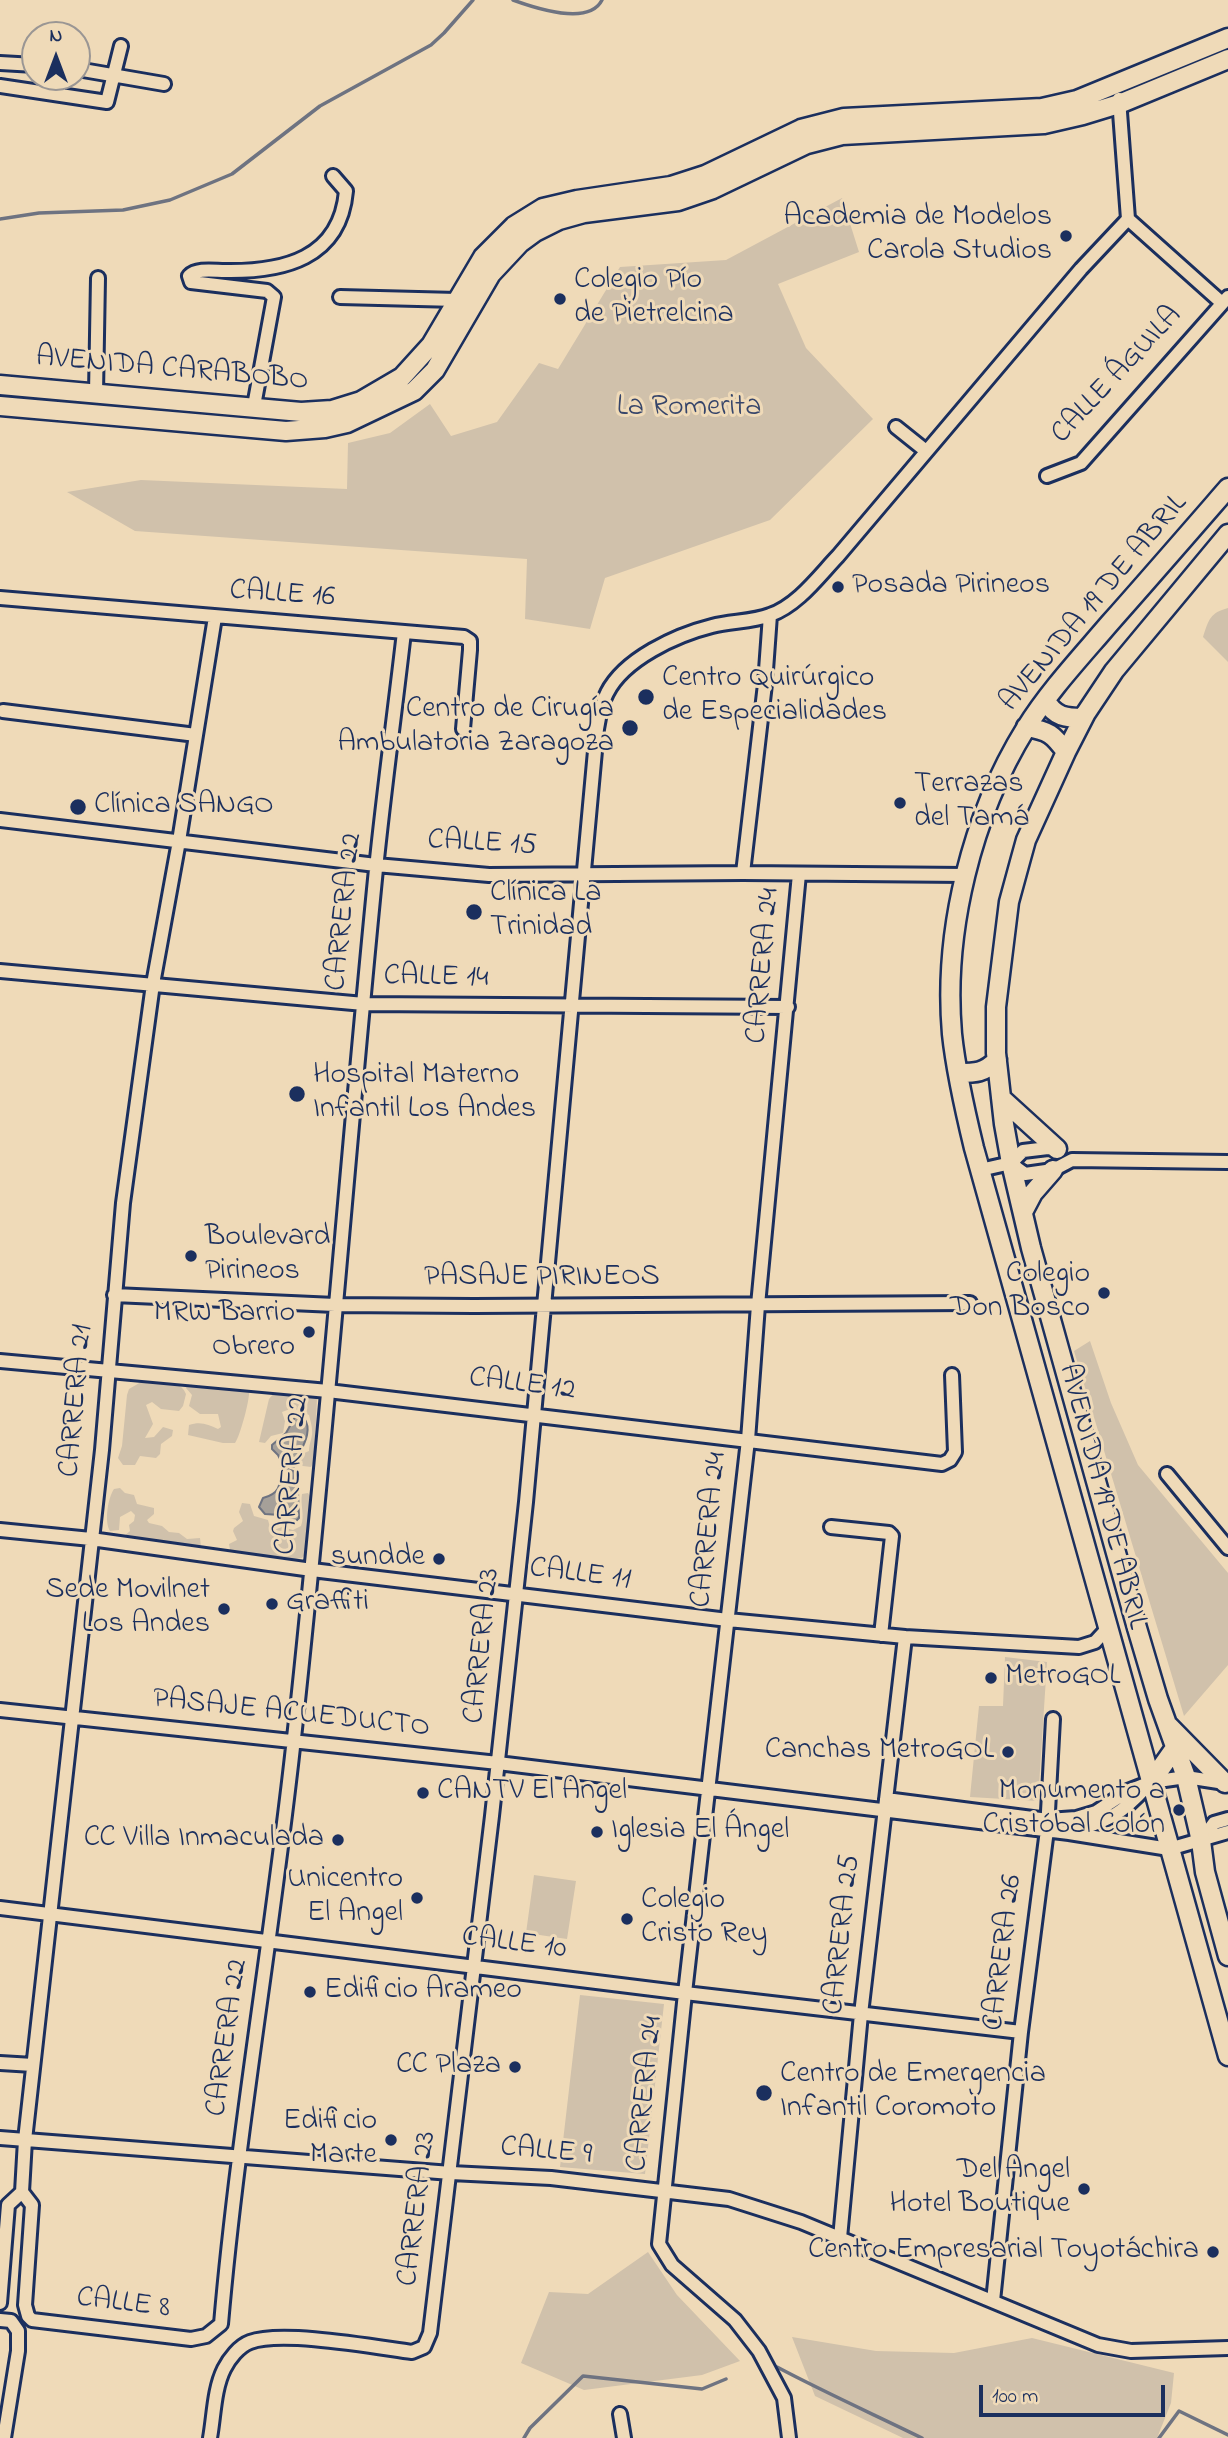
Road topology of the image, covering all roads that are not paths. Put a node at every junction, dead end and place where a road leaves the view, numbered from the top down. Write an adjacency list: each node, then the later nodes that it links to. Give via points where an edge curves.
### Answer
1 (1228, 38): 9 (main road, AVENIDA CARABOBO)
2 (121, 46): 7 (street)
3 (1228, 59): 13 (main road, AVENIDA CARABOBO)
4 (0, 63): 5 (street)
5 (21, 64)
6 (91, 71): 7 (street)
7 (114, 74): 8 (street); 12 (street, via 107,102)
8 (164, 84)
9 (1117, 85): 13 (street); 18 (main road, AVENIDA CARABOBO, via 1042,108 844,118 801,129 671,186 543,208 514,226 483,257)
10 (0, 86): 12 (street)
11 (59, 91): 12 (street)
12 (58, 94)
13 (1119, 104): 15 (street); 22 (main road, AVENIDA CARABOBO, via 1044,124 842,135 807,144 678,201 584,212 559,220 512,250 491,274 435,370 414,391 347,423 286,431)
14 (333, 176): 23 (street, via 346,191 344,208 336,228 318,250 283,267 196,271 189,276 191,282 267,291 274,297)
15 (1128, 219): 19 (street, CALLE ÁGUILA); 25 (street)
16 (99, 278): 21 (street)
17 (340, 297): 18 (street)
18 (457, 300): 23 (main road, AVENIDA CARABOBO, via 431,345 402,377 361,401 332,410 301,412)
19 (1225, 300): 26 (street, CALLE ÁGUILA, via 1081,463)
20 (0, 385): 21 (main road, AVENIDA CARABOBO)
21 (96, 393): 23 (main road, AVENIDA CARABOBO)
22 (0, 406)
23 (254, 406)
24 (896, 427): 25 (street)
25 (926, 451): 30 (street, via 805,592)
26 (1047, 476)
27 (1228, 488): 33 (main road, AVENIDA 19 DE ABRIL)
28 (1228, 534): 35 (main road, AVENIDA 19 DE ABRIL, via 1114,671)
29 (0, 598): 31 (street, CALLE 16)
30 (770, 615): 43 (street); 44 (street, CARRERA 23, via 710,626 649,651 607,691 597,729)
31 (215, 617): 32 (street, CALLE 16); 38 (street, CARRERA 21)
32 (404, 632): 37 (street, CALLE 16, via 464,636 470,641); 42 (street, CARRERA 22)
33 (1046, 701): 35 (main road, via 1058,716); 36 (main road, AVENIDA 19 DE ABRIL)
34 (3, 711): 38 (street)
35 (1083, 718): 39 (main road, AVENIDA 19 DE ABRIL)
36 (1026, 727): 39 (main road, via 1046,730); 46 (main road, AVENIDA 19 DE ABRIL, via 980,824)
37 (463, 729)
38 (196, 735): 41 (street, CARRERA 21)
39 (1066, 752): 52 (main road, AVENIDA 19 DE ABRIL, via 1026,840 1009,902 996,1007)
40 (0, 820): 41 (street, CALLE 15)
41 (179, 841): 42 (street, CALLE 15); 48 (street, CARRERA 21)
42 (376, 865): 44 (street, CALLE 15, via 489,875); 49 (street, CARRERA 22)
43 (743, 873): 44 (street, CALLE 15); 45 (street, CALLE 15)
44 (583, 874): 50 (street, CARRERA 23)
45 (799, 874): 46 (street, CALLE 15); 51 (street, CARRERA 24)
46 (965, 875): 53 (main road, AVENIDA 19 DE ABRIL, via 952,974 952,1032)
47 (0, 971): 48 (street, CALLE 14)
48 (153, 984): 49 (street, CALLE 14); 62 (street, CARRERA 21)
49 (364, 1004): 50 (street, CALLE 14); 64 (street, CARRERA 22)
50 (570, 1006): 51 (street, CALLE 14); 65 (street, CARRERA 23)
51 (788, 1007): 66 (street, CARRERA 24)
52 (997, 1060): 53 (main road, via 986,1071); 54 (main road, AVENIDA 19 DE ABRIL)
53 (958, 1073): 59 (main road, AVENIDA 19 DE ABRIL)
54 (1001, 1098): 55 (main road); 58 (main road, AVENIDA 19 DE ABRIL)
55 (1057, 1149): 56 (street); 58 (street, via 1023,1151)
56 (1072, 1160): 57 (street); 60 (street)
57 (1228, 1162)
58 (1011, 1163): 59 (street); 60 (street, via 1025,1174); 61 (main road, AVENIDA 19 DE ABRIL)
59 (981, 1170): 81 (main road, AVENIDA 19 DE ABRIL)
60 (1053, 1171): 61 (main road)
61 (1023, 1212): 87 (main road, AVENIDA 19 DE ABRIL)
62 (114, 1295): 64 (street, PASAJE PIRINEOS); 68 (street, CARRERA 21)
63 (970, 1303): 66 (street, PASAJE PIRINEOS)
64 (335, 1305): 65 (street, PASAJE PIRINEOS); 70 (street, CARRERA 22)
65 (545, 1305): 66 (street, PASAJE PIRINEOS); 71 (street, CARRERA 23)
66 (758, 1305): 72 (street, CARRERA 24)
67 (0, 1361): 68 (street, CALLE 12)
68 (108, 1370): 70 (street, CALLE 12); 76 (street, CARRERA 21)
69 (952, 1375): 72 (street, CALLE 12, via 955,1452 942,1464)
70 (328, 1391): 71 (street, CALLE 12); 78 (street, CARRERA 22)
71 (535, 1414): 72 (street, CALLE 12); 79 (street, CARRERA 23)
72 (748, 1440): 80 (street, CARRERA 24)
73 (1167, 1474): 77 (street)
74 (831, 1527): 82 (street, via 892,1536)
75 (0, 1530): 76 (street, CALLE 11)
76 (91, 1539): 78 (street, CALLE 11); 85 (street, CARRERA 21)
77 (1228, 1548)
78 (312, 1570): 79 (street, CALLE 11); 88 (street, CARRERA 22)
79 (516, 1594): 80 (street, CALLE 11); 90 (street, CARRERA 23)
80 (728, 1620): 82 (street, CALLE 11); 94 (street, CARRERA 24)
81 (1107, 1629): 83 (street, CALLE 11, via 1095,1642 1079,1647); 92 (main road, AVENIDA 19 DE ABRIL)
82 (881, 1635): 83 (street, CALLE 11)
83 (905, 1637): 95 (street, CARRERA 25)
84 (0, 1710): 85 (street, PASAJE ACUEDUCTO)
85 (72, 1717): 88 (street, PASAJE ACUEDUCTO); 103 (street, CARRERA 21)
86 (1053, 1719): 97 (street, CARRERA 26)
87 (1167, 1723): 89 (main road, AVENIDA 19 DE ABRIL); 93 (main road)
88 (294, 1742): 90 (street, PASAJE ACUEDUCTO); 105 (street, CARRERA 22)
89 (1175, 1748): 91 (main road, AVENIDA 19 DE ABRIL); 92 (main road)
90 (498, 1763): 94 (street, PASAJE ACUEDUCTO); 107 (street, CARRERA 23)
91 (1186, 1777): 92 (street); 93 (street); 100 (main road, AVENIDA 19 DE ABRIL)
92 (1150, 1782): 97 (street, via 1096,1812); 99 (street, via 1108,1821); 101 (main road, AVENIDA 19 DE ABRIL)
93 (1227, 1785)
94 (708, 1789): 95 (street, PASAJE ACUEDUCTO); 108 (street, CARRERA 24)
95 (885, 1805): 97 (street, PASAJE ACUEDUCTO); 109 (street, CARRERA 25)
96 (1228, 1819): 100 (street, via 1214,1823)
97 (1047, 1825): 99 (street, PASAJE ACUEDUCTO); 110 (street, CARRERA 26)
98 (1228, 1832): 100 (street, PASAJE ACUEDUCTO)
99 (1069, 1833): 101 (street, PASAJE ACUEDUCTO)
100 (1201, 1841): 101 (street, PASAJE ACUEDUCTO); 104 (main road, AVENIDA 19 DE ABRIL, via 1205,1872)
101 (1169, 1849): 111 (main road, AVENIDA 19 DE ABRIL)
102 (0, 1908): 103 (street, CALLE 10)
103 (51, 1913): 105 (street, CALLE 10); 113 (street, CARRERA 21)
104 (1224, 1933): 106 (main road, AVENIDA 19 DE ABRIL)
105 (270, 1940): 107 (street, CALLE 10); 116 (street, CARRERA 22)
106 (1228, 1956)
107 (474, 1967): 108 (street, CALLE 10); 117 (street, CARRERA 23)
108 (685, 1993): 109 (street, CALLE 10); 118 (street, CARRERA 24)
109 (861, 2014): 110 (street, CALLE 10); 120 (street, CARRERA 25)
110 (1021, 2032): 121 (street, CARRERA 26)
111 (1228, 2056)
112 (0, 2063): 113 (street)
113 (33, 2065): 115 (street, CARRERA 21)
114 (0, 2138): 115 (street, CALLE 9)
115 (25, 2140): 116 (street, CALLE 9); 119 (street, CARRERA 21)
116 (239, 2157): 117 (street, CALLE 9); 126 (street, CARRERA 22)
117 (451, 2173): 118 (street, CALLE 9); 131 (street, CARRERA 23, via 430,2333 424,2347 412,2352 268,2338 248,2343 237,2351 220,2378)
118 (663, 2191): 120 (street, CALLE 9, via 729,2199); 133 (street, CARRERA 24, via 659,2244 672,2265 735,2320 759,2351 784,2398)
119 (22, 2192): 122 (street, CARRERA 21, via 8,2205); 123 (street, CARRERA 21, via 32,2205)
120 (840, 2238): 121 (street, CALLE 9)
121 (993, 2301): 128 (street, CALLE 9, via 1098,2345 1131,2351)
122 (0, 2303)
123 (25, 2305): 125 (street, CALLE 8)
124 (0, 2320): 127 (street, via 11,2320)
125 (32, 2320): 126 (street, CALLE 8, via 191,2339 206,2336); 127 (street)
126 (221, 2324)
127 (18, 2331): 130 (street)
128 (1228, 2348)
129 (620, 2414): 132 (street)
130 (4, 2438)
131 (211, 2438)
132 (624, 2438)
133 (789, 2438)

